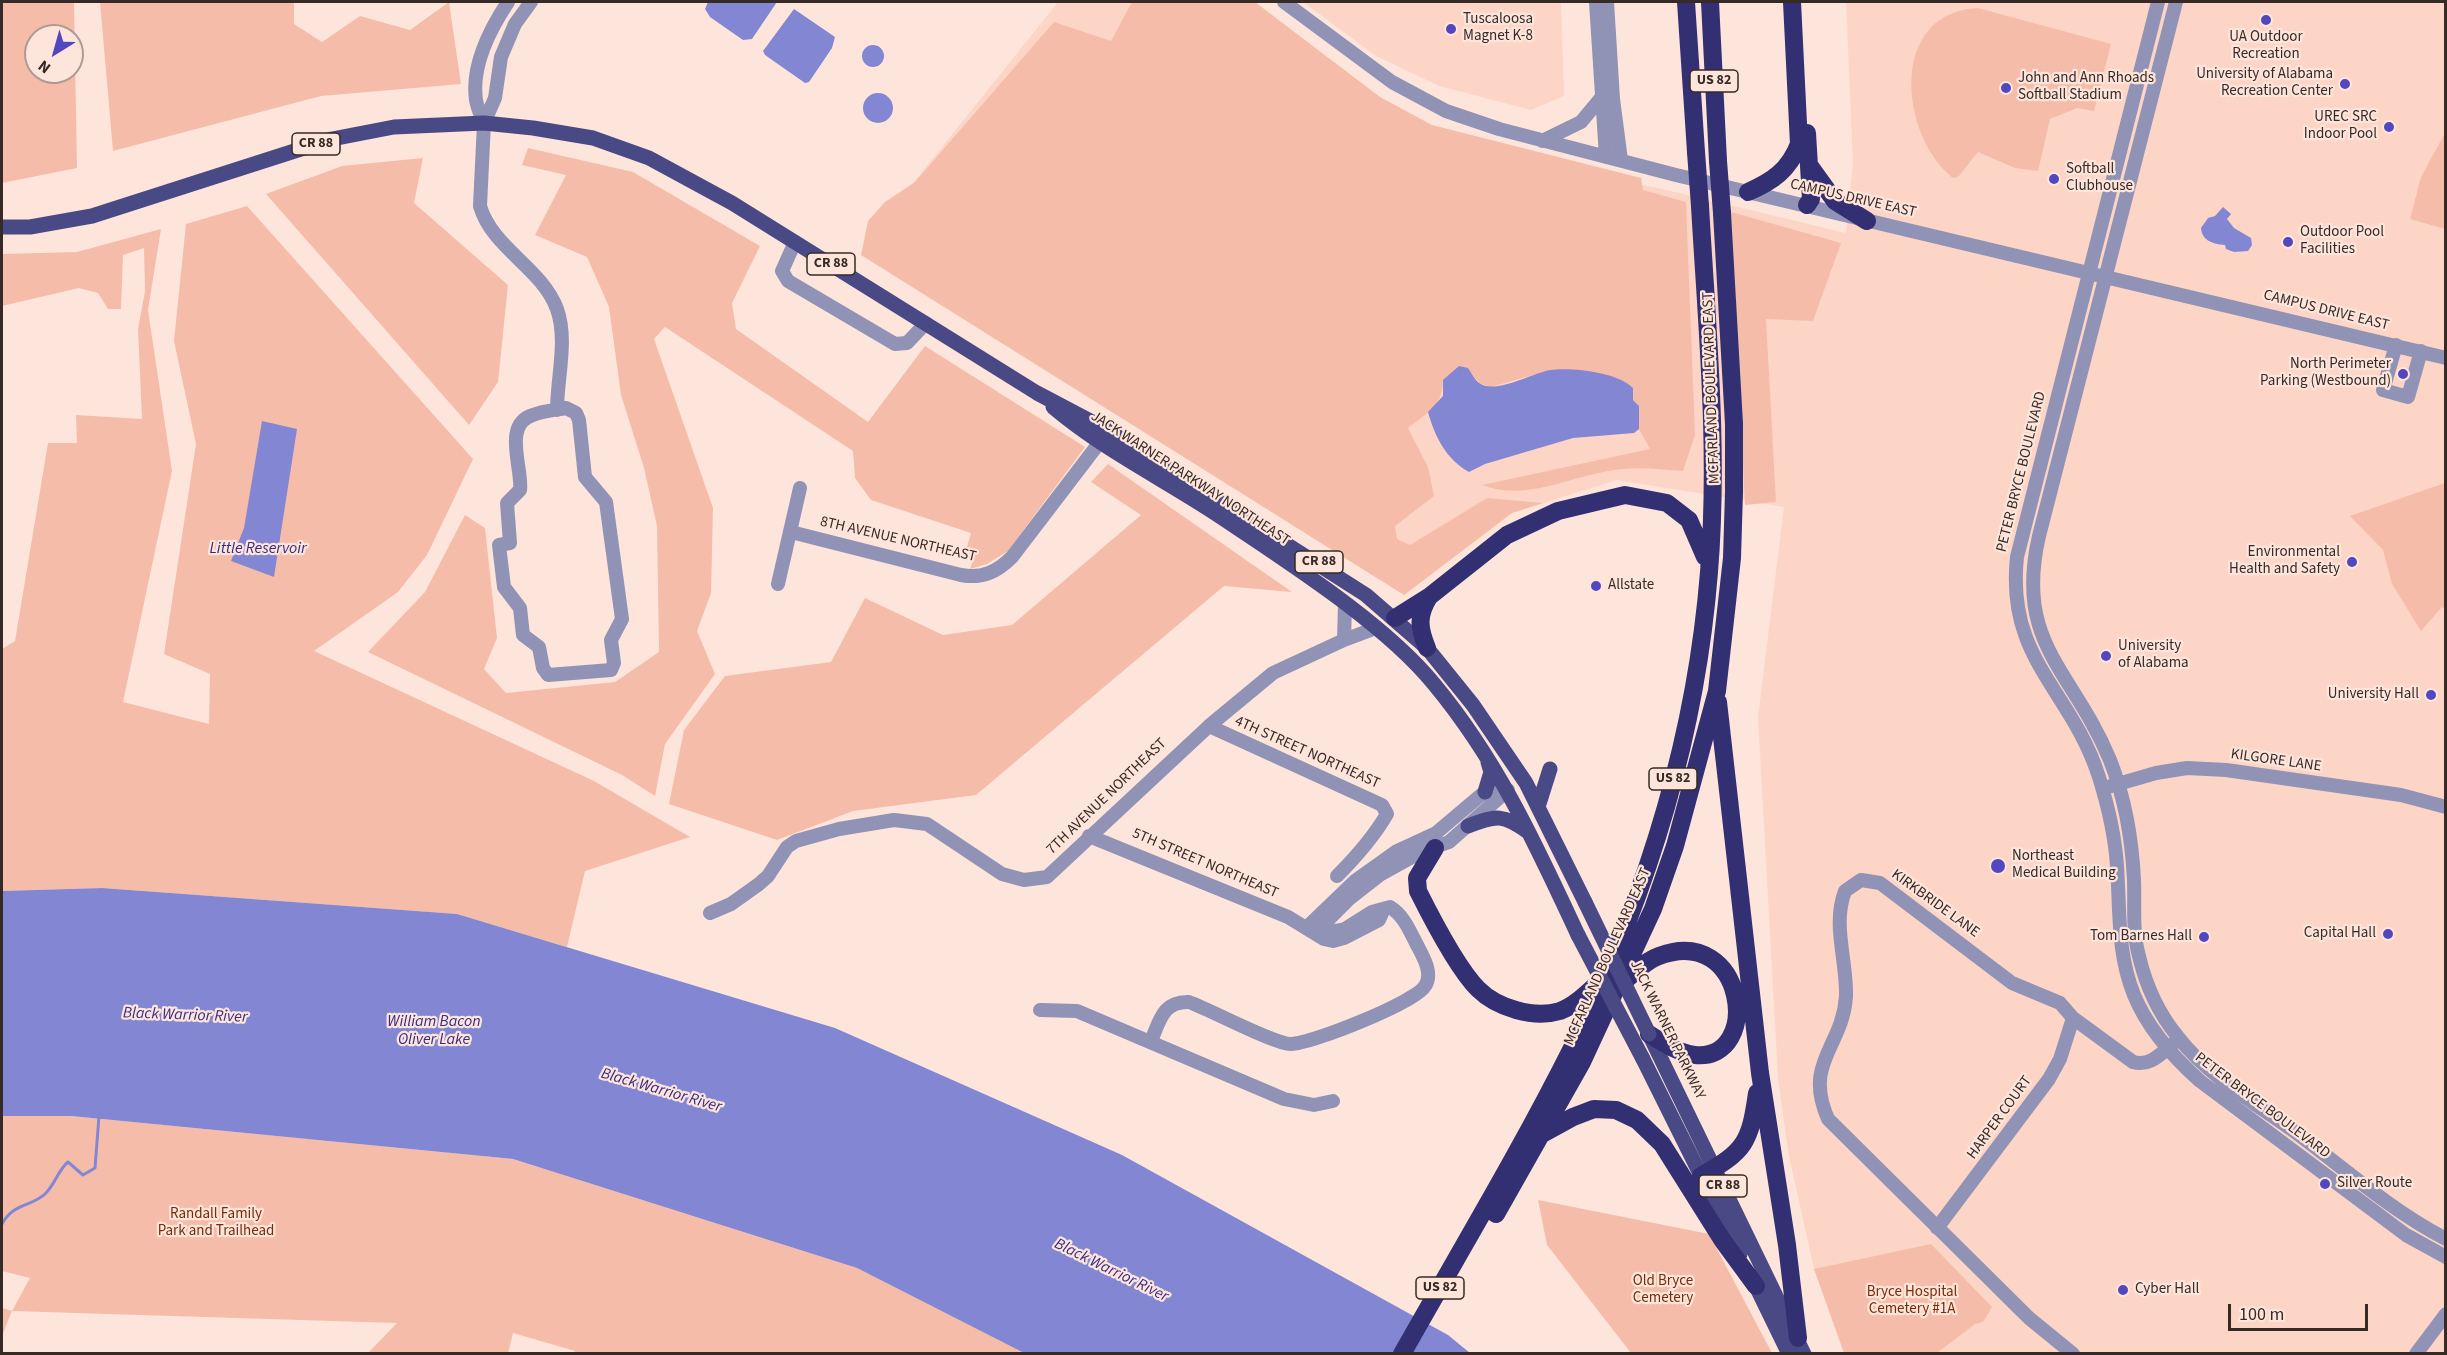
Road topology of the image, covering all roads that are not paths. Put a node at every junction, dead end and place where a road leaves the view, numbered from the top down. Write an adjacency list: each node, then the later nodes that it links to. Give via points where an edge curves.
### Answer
1 (508, 2): 13 (street, via 493,25 481,56 476,100)
2 (531, 2): 13 (street, via 515,24 501,57 495,98)
3 (1284, 2): 14 (street, CAMPUS DRIVE EAST, via 1421,99 1464,118)
4 (1596, 2): 12 (street)
5 (1607, 2): 17 (street)
6 (1686, 2): 35 (highway, MCFARLAND BOULEVARD EAST / US 82, bridge, via 1713,433)
7 (1710, 2): 43 (highway, MCFARLAND BOULEVARD EAST / US 82, bridge, via 1734,424 1732,536)
8 (1792, 2): 15 (highway)
9 (1800, 2): 18 (highway)
10 (2158, 2): 24 (street, PETER BRYCE BOULEVARD)
11 (2176, 2): 25 (street, PETER BRYCE BOULEVARD)
12 (1601, 98): 14 (street, via 1581,122); 16 (street)
13 (483, 123): 22 (main road, JACK WARNER PARKWAY NORTHEAST / CR 88, via 394,127 332,139 103,213 30,227); 23 (main road, JACK WARNER PARKWAY NORTHEAST / CR 88, via 558,132 620,146 685,176); 30 (street, via 483,219 547,292 561,323)
14 (1542, 141): 16 (street, CAMPUS DRIVE EAST)
15 (1799, 144): 19 (highway, via 1783,172); 20 (highway, via 1802,190)
16 (1606, 157): 17 (street, CAMPUS DRIVE EAST)
17 (1621, 160): 19 (street, CAMPUS DRIVE EAST)
18 (1809, 165): 20 (highway, via 1811,199); 21 (highway, via 1827,194)
19 (1748, 192): 20 (street, CAMPUS DRIVE EAST)
20 (1807, 205): 21 (street, CAMPUS DRIVE EAST)
21 (1867, 221): 24 (street, CAMPUS DRIVE EAST)
22 (2, 228)
23 (795, 242): 26 (main road, JACK WARNER PARKWAY NORTHEAST / CR 88); 26 (street, via 782,271 788,281 895,344 907,343)
24 (2091, 272): 25 (street, CAMPUS DRIVE EAST); 49 (street, PETER BRYCE BOULEVARD, via 2021,540 2015,584 2018,613 2028,646 2076,726)
25 (2105, 275): 27 (street, CAMPUS DRIVE EAST); 48 (street, PETER BRYCE BOULEVARD, via 2039,536 2031,587 2040,635 2088,714)
26 (926, 323): 31 (main road, JACK WARNER PARKWAY NORTHEAST / CR 88, via 1037,393 1072,423)
27 (2396, 345): 28 (street, CAMPUS DRIVE EAST); 28 (street, via 2384,390 2408,397)
28 (2421, 351): 29 (street, CAMPUS DRIVE EAST)
29 (2445, 358)
30 (557, 410): 30 (street, via 527,418 516,438 521,484 507,503 510,543 499,545 504,587 520,608 523,635 539,647 548,675 607,672 614,667 611,640 622,618 606,502 585,477 576,413 566,408)
31 (1104, 436): 33 (main road, JACK WARNER PARKWAY NORTHEAST / CR 88); 34 (street, 8TH AVENUE NORTHEAST, via 1012,556 984,576 961,575)
32 (800, 488): 34 (street)
33 (1232, 517): 38 (main road, JACK WARNER PARKWAY NORTHEAST / CR 88); 39 (main road, JACK WARNER PARKWAY NORTHEAST / CR 88, via 1336,573)
34 (791, 532): 36 (street)
35 (1709, 570): 37 (highway, via 1689,520 1667,503 1626,495 1558,511 1507,535); 65 (highway, MCFARLAND BOULEVARD EAST / US 82, via 1684,736 1668,802)
36 (778, 584)
37 (1430, 596): 39 (highway); 42 (highway, via 1421,610 1419,628)
38 (1345, 604): 40 (main road, JACK WARNER PARKWAY NORTHEAST / CR 88); 41 (street)
39 (1395, 618): 40 (main road, 7TH AVENUE NORTHEAST); 42 (main road, JACK WARNER PARKWAY / CR 88)
40 (1376, 628): 41 (street, 7TH AVENUE NORTHEAST); 45 (main road, JACK WARNER PARKWAY NORTHEAST / CR 88, via 1434,684)
41 (1344, 640): 44 (street, 7TH AVENUE NORTHEAST, via 1273,673)
42 (1427, 648): 47 (main road, JACK WARNER PARKWAY / CR 88, via 1473,705)
43 (1717, 691): 65 (highway, MCFARLAND BOULEVARD EAST / US 82, via 1675,846 1653,909); 72 (highway)
44 (1209, 726): 56 (street, 7TH AVENUE NORTHEAST); 58 (street, 4TH STREET NORTHEAST, via 1382,805 1387,814 1363,850)
45 (1487, 759): 50 (main road, JACK WARNER PARKWAY NORTHEAST / CR 88); 51 (main road, via 1491,772)
46 (1550, 769): 52 (main road)
47 (1526, 783): 50 (main road); 52 (main road, JACK WARNER PARKWAY / CR 88)
48 (2118, 784): 49 (street, KILGORE LANE); 53 (street, KILGORE LANE, via 2187,768 2226,770 2401,795); 69 (street, PETER BRYCE BOULEVARD, via 2130,832 2138,956 2153,998)
49 (2103, 789): 71 (street, PETER BRYCE BOULEVARD, via 2114,839 2119,936 2125,966 2134,996)
50 (1508, 790): 51 (street, via 1492,788); 54 (street); 55 (main road, JACK WARNER PARKWAY NORTHEAST / CR 88)
51 (1485, 792): 63 (street, via 1448,825 1397,851 1355,881)
52 (1538, 807): 68 (main road, JACK WARNER PARKWAY / CR 88, bridge)
53 (2445, 807)
54 (1468, 826): 55 (main road, via 1488,818 1507,818); 57 (street)
55 (1531, 834): 64 (main road, JACK WARNER PARKWAY NORTHEAST / CR 88)
56 (1089, 836): 60 (street, 7TH AVENUE NORTHEAST, via 1054,873 1024,880 982,863 927,824 894,820 838,829 796,841 759,884); 63 (street, 5TH STREET NORTHEAST, via 1288,917)
57 (1435, 848): 59 (street, via 1401,862); 65 (highway, via 1417,878 1418,891 1466,975 1479,990 1496,1003 1537,1013 1560,1011)
58 (1337, 876)
59 (1335, 912): 62 (street, via 1336,920); 63 (street)
60 (710, 913)
61 (1367, 921): 62 (street); 63 (street, 5TH STREET NORTHEAST, via 1333,941); 70 (street, via 1379,920 1390,907 1398,912 1427,968 1426,985 1418,994 1356,1024 1292,1044 1189,1002 1176,1002 1168,1006)
62 (1345, 929): 63 (street)
63 (1311, 930)
64 (1578, 935): 75 (main road, JACK WARNER PARKWAY, bridge)
65 (1609, 984): 68 (highway, via 1658,956 1681,951 1714,960 1730,977 1738,999 1737,1022 1727,1042 1713,1052 1696,1055 1673,1049); 74 (highway, MCFARLAND BOULEVARD EAST / US 82, via 1582,1062); 76 (highway, MCFARLAND BOULEVARD EAST / US 82, via 1574,1044)
66 (1040, 1010): 70 (street, via 1077,1011)
67 (2073, 1018): 71 (street, KIRKBRIDE LANE, via 2142,1065); 77 (street, HARPER COURT, via 2049,1079); 77 (street, KIRKBRIDE LANE, via 2052,997 2012,983 1880,883 1861,880 1845,891 1839,923 1846,996 1840,1023 1820,1071 1821,1102 1828,1119 1841,1134)
68 (1649, 1034): 75 (main road, JACK WARNER PARKWAY / CR 88)
69 (2179, 1038): 71 (street, KIRKBRIDE LANE); 78 (street, PETER BRYCE BOULEVARD, via 2218,1075 2395,1207)
70 (1151, 1041): 73 (street, via 1284,1099 1314,1105)
71 (2167, 1048): 79 (street, PETER BRYCE BOULEVARD, via 2200,1081 2389,1223)
72 (1760, 1073): 75 (highway, via 1753,1124 1745,1145); 82 (highway, via 1787,1245)
73 (1333, 1101)
74 (1540, 1135): 76 (highway, MCFARLAND BOULEVARD EAST / US 82); 80 (highway, via 1594,1109 1616,1110 1637,1120 1662,1144)
75 (1708, 1172): 80 (main road, JACK WARNER PARKWAY); 82 (main road, JACK WARNER PARKWAY / CR 88)
76 (1483, 1225): 83 (highway, US 82); 84 (highway, US 82)
77 (1937, 1228): 85 (street, KIRKBRIDE LANE, via 2036,1325)
78 (2445, 1239)
79 (2445, 1257)
80 (1756, 1287): 82 (main road, JACK WARNER PARKWAY)
81 (2445, 1314): 86 (street)
82 (1797, 1348)
83 (1402, 1353)
84 (1416, 1353)
85 (2073, 1353)
86 (2416, 1353)

